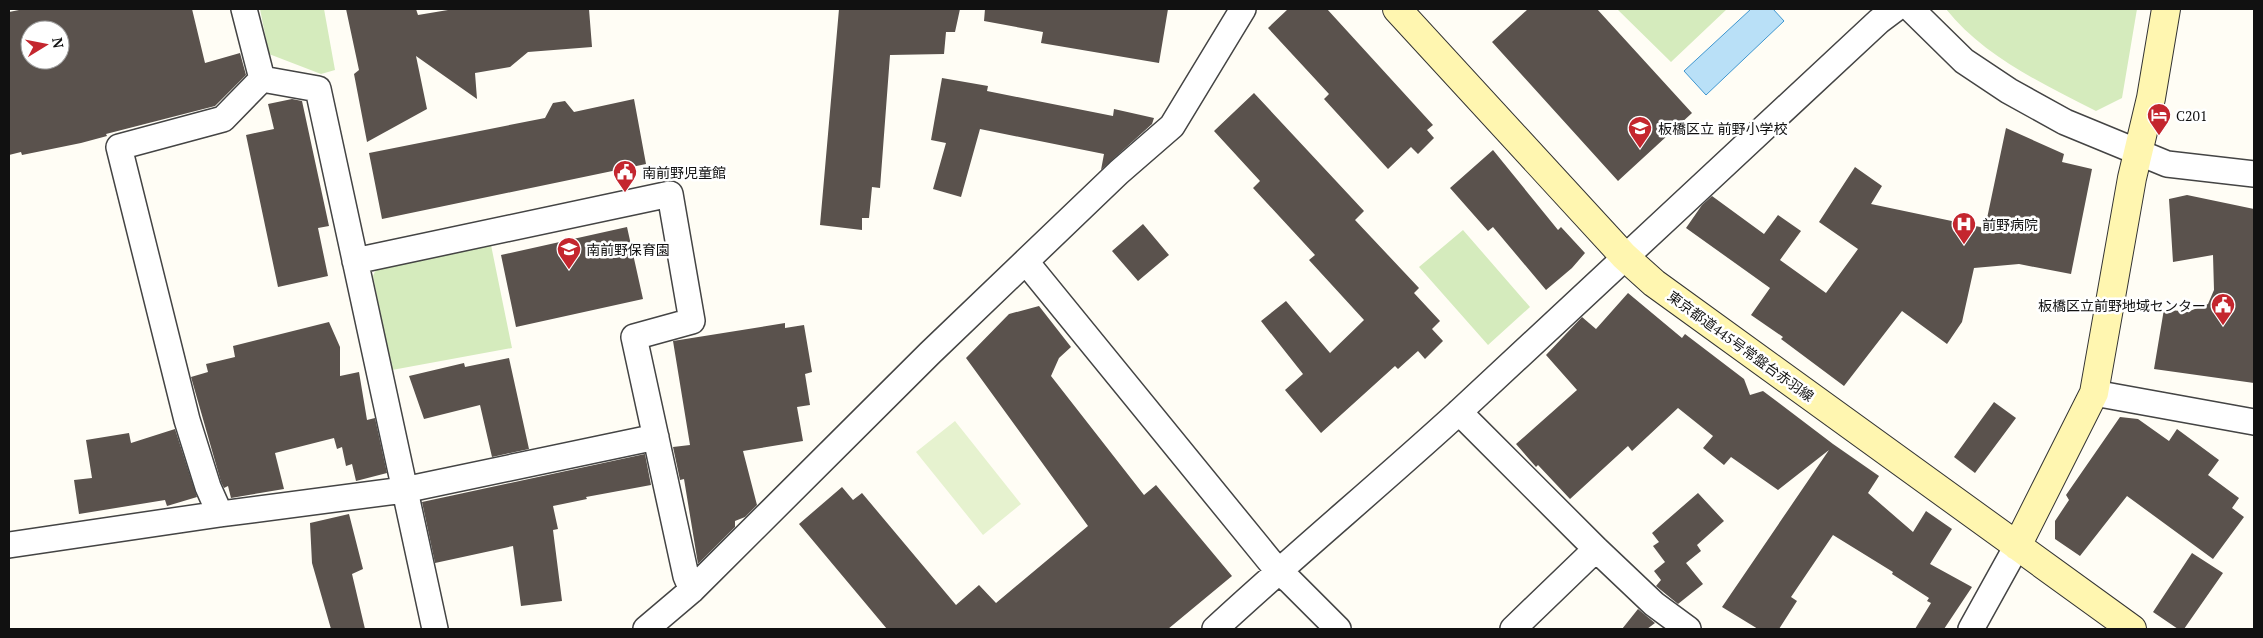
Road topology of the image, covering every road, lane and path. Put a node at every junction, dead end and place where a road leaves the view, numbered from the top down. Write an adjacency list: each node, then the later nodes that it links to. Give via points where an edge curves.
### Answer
1 (244, 9): 7 (street)
2 (1243, 9): 12 (street, via 1172,126 1112,178)
3 (1398, 9): 10 (main road, 東京都道445号常盤台赤羽線)
4 (1895, 9): 10 (street, via 1878,20)
5 (1911, 9): 8 (street, via 1964,61 2009,92 2065,122)
6 (2166, 9): 8 (main road)
7 (262, 79): 11 (street, via 318,89); 18 (street, via 223,120 119,148 187,420)
8 (2138, 152): 9 (street, via 2167,164); 13 (main road)
9 (2254, 174)
10 (1624, 256): 14 (street); 20 (main road, 東京都道445号常盤台赤羽線, via 1654,283)
11 (355, 261): 16 (street, via 670,194 692,321 634,337); 17 (street)
12 (1026, 262): 22 (street); 23 (street)
13 (2094, 393): 15 (street); 20 (main road)
14 (1459, 412): 21 (street); 22 (street)
15 (2254, 422)
16 (656, 437): 17 (street); 23 (street, via 686,576)
17 (404, 490): 18 (street); 24 (street)
18 (220, 514): 19 (street)
19 (9, 545)
20 (2017, 546): 30 (street); 31 (main road, 東京都道445号常盤台赤羽線)
21 (1596, 549): 28 (street); 29 (street, via 1654,604)
22 (1278, 571): 26 (street); 27 (street)
23 (692, 590): 25 (street)
24 (435, 629)
25 (646, 629)
26 (1215, 629)
27 (1338, 629)
28 (1513, 629)
29 (1688, 629)
30 (1971, 629)
31 (2132, 629)

